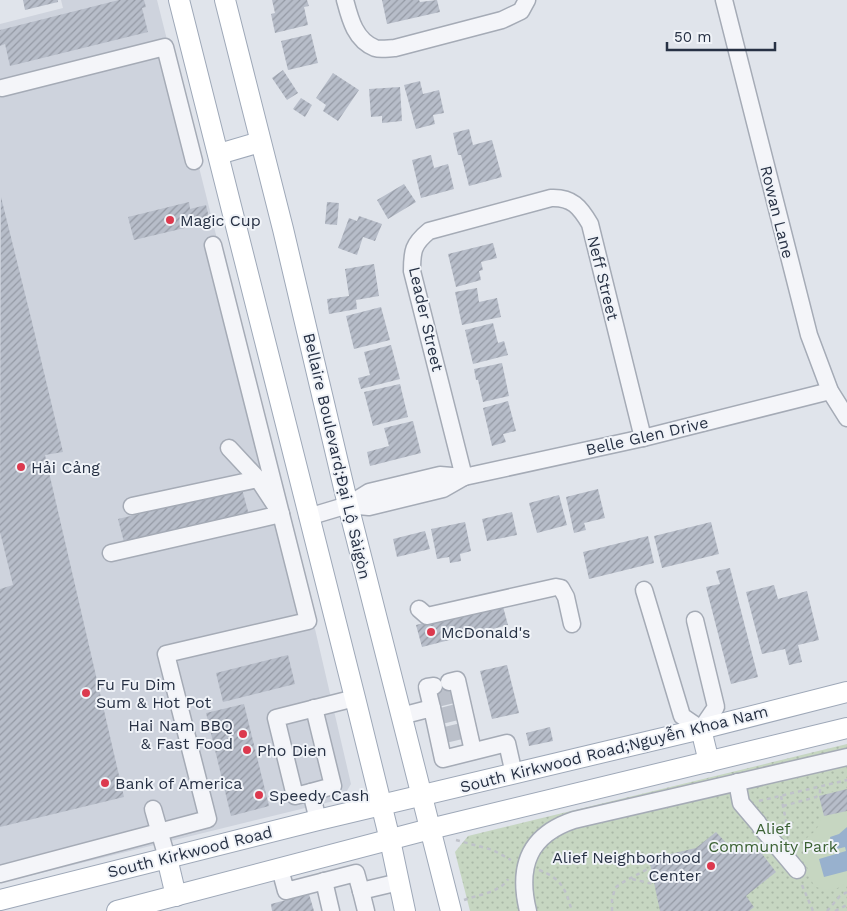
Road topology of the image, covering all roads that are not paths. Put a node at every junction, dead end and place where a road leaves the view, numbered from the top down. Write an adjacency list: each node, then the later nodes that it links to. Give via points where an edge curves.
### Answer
1 (179, 0): 8 (main road)
2 (224, 0): 7 (main road, Bellaire Boulevard;Đại Lộ Sàigòn)
3 (345, 0): 4 (street, via 360,39 377,48 395,48 502,20 521,11)
4 (527, 0)
5 (724, 0): 12 (street, Rowan Lane, via 803,316)
6 (2, 88): 9 (street, via 165,47)
7 (260, 142): 8 (main road); 18 (main road, Bellaire Boulevard;Đại Lộ Sàigòn)
8 (219, 154): 21 (main road)
9 (194, 161)
10 (494, 213): 14 (street, Neff Street, via 551,198 568,200 584,213 590,224); 16 (street, Leader Street, via 429,231 416,242 412,257 412,271)
11 (213, 244): 20 (street)
12 (830, 392): 13 (street, Rowan Lane); 14 (street, Belle Glen Drive)
13 (847, 418)
14 (643, 438): 16 (street, Belle Glen Drive)
15 (229, 448): 17 (street)
16 (464, 477): 18 (street, Belle Glen Drive, via 444,489 369,507)
17 (258, 479): 19 (street); 20 (street)
18 (348, 505): 21 (street, Belle Glen Drive); 31 (main road, Bellaire Boulevard;Đại Lộ Sàigòn)
19 (132, 506)
20 (281, 514): 22 (street); 45 (street, via 308,620 166,654 208,819)
21 (308, 517): 28 (main road)
22 (112, 553)
23 (644, 590): 33 (street, via 682,716)
24 (419, 609): 26 (street, via 427,616 556,587 561,588 566,597)
25 (696, 620): 33 (street, via 716,707)
26 (572, 624)
27 (847, 692): 33 (main road, South Kirkwood Road;Nguyễn Khoa Nam)
28 (355, 698): 30 (street); 41 (main road)
29 (445, 702): 31 (street); 34 (street); 34 (street)
30 (314, 708): 39 (street, via 333,786); 39 (street, via 276,718 295,796)
31 (401, 716): 40 (main road, Bellaire Boulevard;Đại Lộ Sàigòn)
32 (847, 728): 36 (main road, South Kirkwood Road;Nguyễn Khoa Nam)
33 (701, 729): 36 (main road); 37 (main road, South Kirkwood Road;Nguyễn Khoa Nam)
34 (457, 740): 37 (street, via 507,743)
35 (847, 757): 38 (street)
36 (709, 762): 44 (main road, South Kirkwood Road;Nguyễn Khoa Nam)
37 (514, 774): 40 (main road, South Kirkwood Road;Nguyễn Khoa Nam)
38 (736, 782): 50 (street, via 743,805); 64 (street, via 556,827 538,840 527,860 523,876)
39 (311, 792): 43 (street)
40 (422, 796): 41 (main road, South Kirkwood Road;Nguyễn Khoa Nam); 44 (main road, Bellaire Boulevard;Đại Lộ Sàigòn)
41 (381, 806): 43 (main road, South Kirkwood Road); 46 (main road)
42 (153, 809): 45 (street)
43 (318, 820): 48 (main road, South Kirkwood Road)
44 (430, 829): 46 (main road, South Kirkwood Road;Nguyễn Khoa Nam); 58 (main road, Bellaire Boulevard;Đại Lộ Sàigòn)
45 (160, 832): 48 (street); 51 (street)
46 (390, 840): 47 (main road); 54 (main road)
47 (337, 854): 49 (main road); 52 (street)
48 (167, 858): 56 (main road); 57 (main road, South Kirkwood Road)
49 (280, 869): 53 (street, via 286,891); 56 (main road)
50 (797, 870)
51 (0, 874)
52 (343, 876): 53 (street); 55 (street, via 356,873)
53 (324, 881): 61 (street)
54 (399, 882): 55 (street); 63 (main road)
55 (361, 891): 62 (street)
56 (176, 896): 59 (main road)
57 (0, 900)
58 (457, 906)
59 (139, 908): 60 (main road)
60 (117, 911)
61 (331, 911)
62 (366, 911)
63 (405, 911)
64 (528, 911)

